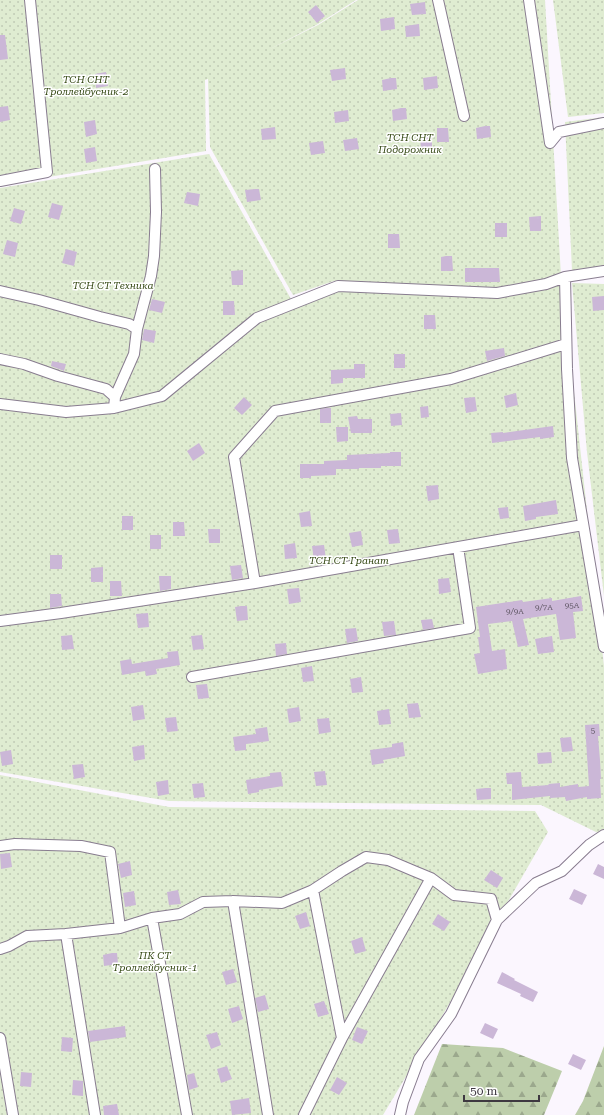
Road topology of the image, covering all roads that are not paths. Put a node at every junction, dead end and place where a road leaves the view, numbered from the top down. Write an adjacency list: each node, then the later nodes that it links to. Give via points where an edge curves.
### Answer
1 (30, 0): 7 (street, via 47,172)
2 (438, 0): 4 (street)
3 (529, 0): 5 (street, via 550,143 558,132)
4 (464, 116)
5 (604, 123)
6 (155, 168): 11 (street, via 154,256)
7 (0, 181)
8 (604, 271): 9 (street)
9 (565, 277): 12 (street); 16 (street, via 546,284 498,293 338,286 257,318 162,396)
10 (0, 291): 11 (street, via 129,324)
11 (137, 329): 14 (street, via 134,354)
12 (566, 344): 17 (street, via 572,458); 19 (street, via 451,379 275,411 234,457)
13 (0, 359): 14 (street, via 106,389)
14 (115, 397): 16 (street)
15 (0, 404): 16 (street, via 66,412)
16 (114, 408)
17 (583, 525): 18 (street); 21 (street)
18 (458, 547): 19 (street); 22 (street, via 470,628)
19 (256, 583): 20 (street)
20 (0, 621)
21 (604, 647)
22 (192, 677)
23 (604, 835): 29 (street, via 589,845 562,871 536,883)
24 (0, 846): 30 (street, via 81,846 110,852)
25 (431, 878): 26 (street, via 388,860 366,857); 29 (street, via 454,895 491,899); 34 (street)
26 (313, 890): 27 (street, via 282,903); 34 (street)
27 (233, 901): 28 (street, via 203,902 180,914); 38 (street)
28 (152, 918): 30 (street); 37 (street)
29 (497, 920): 40 (street, via 451,1014 419,1059)
30 (120, 928): 31 (street)
31 (66, 934): 32 (street, via 27,936); 36 (street)
32 (0, 949)
33 (0, 1038): 35 (street)
34 (342, 1038): 39 (street)
35 (13, 1115)
36 (95, 1115)
37 (187, 1115)
38 (268, 1115)
39 (304, 1115)
40 (400, 1115)

